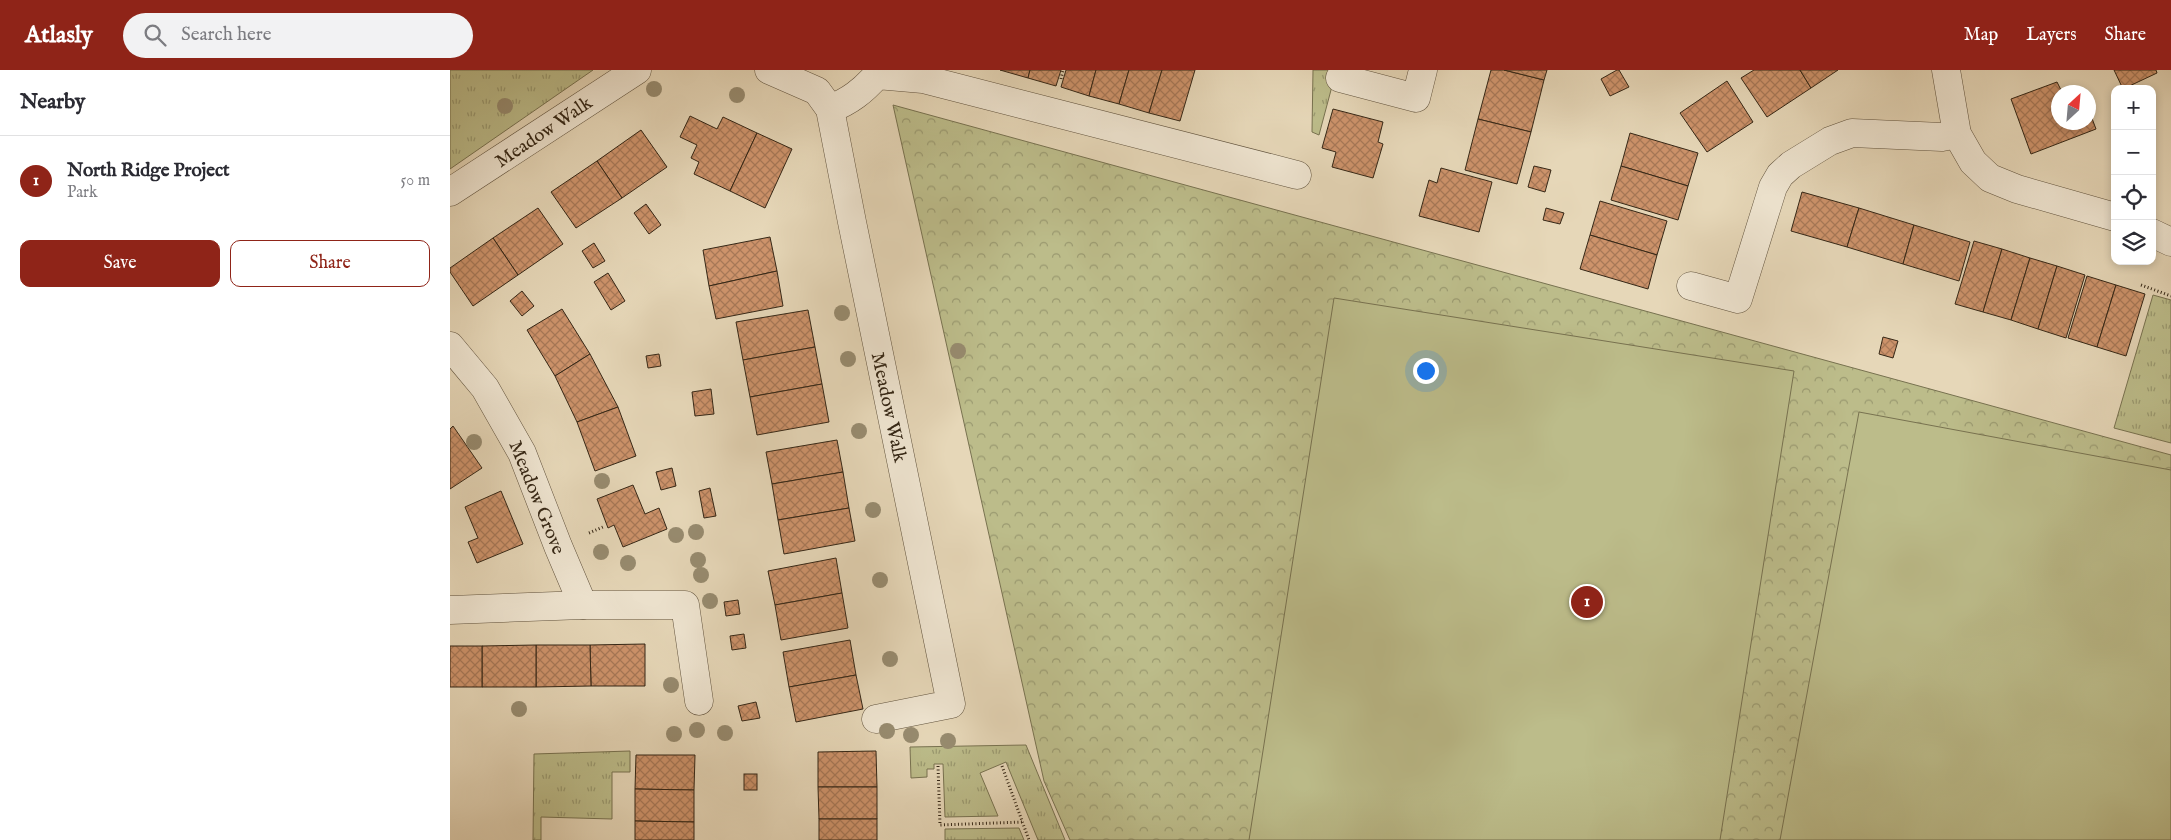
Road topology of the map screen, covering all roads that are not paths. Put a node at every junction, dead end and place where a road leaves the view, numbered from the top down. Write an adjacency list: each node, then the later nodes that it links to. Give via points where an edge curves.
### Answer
1 (637, 70): 9 (street, Meadow Walk)
2 (769, 70): 6 (street, Meadow Walk, via 817,91)
3 (1423, 70): 5 (street, via 1416,98)
4 (1946, 70): 7 (street)
5 (1340, 78)
6 (830, 109): 8 (street, via 847,102 877,75 923,79); 18 (street, Meadow Walk, via 951,704)
7 (1957, 134): 10 (street, via 1973,162 1990,178 2017,189); 13 (street, via 1942,137 1852,133 1830,141 1780,175 1738,299)
8 (1297, 175)
9 (450, 192)
10 (2111, 215)
11 (2156, 235): 12 (street)
12 (2171, 242)
13 (1691, 286)
14 (450, 346): 15 (street, Meadow Grove, via 484,388 522,453)
15 (583, 605): 16 (street); 17 (street, via 685,605)
16 (450, 610)
17 (699, 701)
18 (876, 719)

